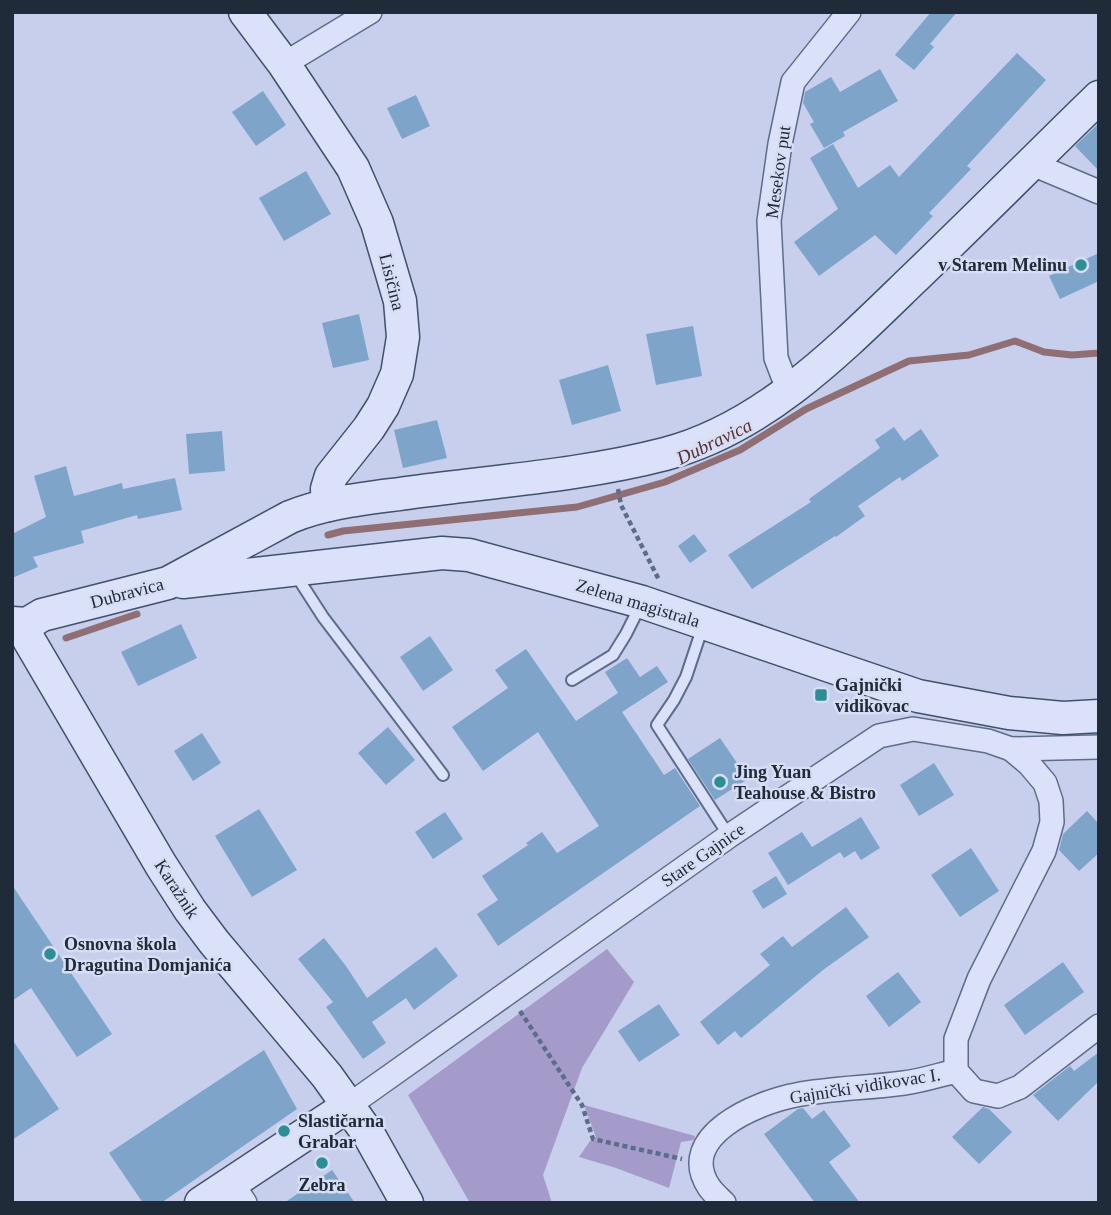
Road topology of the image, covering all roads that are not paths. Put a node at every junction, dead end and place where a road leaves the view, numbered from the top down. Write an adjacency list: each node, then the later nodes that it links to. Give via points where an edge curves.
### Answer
1 (245, 12): 4 (street, Lisičina)
2 (370, 12): 4 (street)
3 (849, 12): 8 (street, Mesekov put, via 793,82 780,144 769,221 776,358)
4 (284, 64): 9 (street, Lisičina, via 353,168 377,223 400,301 403,337 397,374 369,428 331,476)
5 (1099, 97): 6 (street, Dubravica)
6 (1030, 163): 7 (street); 8 (street, Dubravica, via 960,235)
7 (1099, 192)
8 (789, 393): 9 (street, Dubravica, via 726,430 667,454)
9 (328, 505): 10 (street, Dubravica)
10 (290, 517): 11 (street, via 284,540); 12 (street, Dubravica)
11 (292, 569): 12 (street, Zelena magistrala); 13 (street, Zelena magistrala, via 442,553); 20 (lane, via 306,595)
12 (168, 583): 15 (street, Dubravica)
13 (652, 594): 14 (street, Zelena magistrala); 16 (lane, via 613,655)
14 (704, 623): 17 (street, Zelena magistrala, via 918,696 1009,713); 21 (lane, via 686,677 657,725)
15 (20, 624): 24 (street, Karažnik, via 190,910)
16 (572, 680)
17 (1099, 716)
18 (1099, 747): 19 (street, Stare Gajnice)
19 (1011, 748): 21 (street, Stare Gajnice, via 913,729 879,736); 23 (street, Gajnički vidikovac I., via 1045,783 1052,822 1044,850 979,979 957,1039)
20 (443, 775)
21 (729, 836): 24 (street, Stare Gajnice)
22 (1099, 1026): 23 (street, via 1020,1087 998,1096 974,1091)
23 (956, 1071): 28 (street, Gajnički vidikovac I., via 905,1083 795,1095 747,1111 705,1144 701,1163 708,1186)
24 (348, 1105): 25 (street); 27 (street, Karažnik)
25 (238, 1193): 26 (street)
26 (201, 1203)
27 (407, 1203)
28 (724, 1203)

